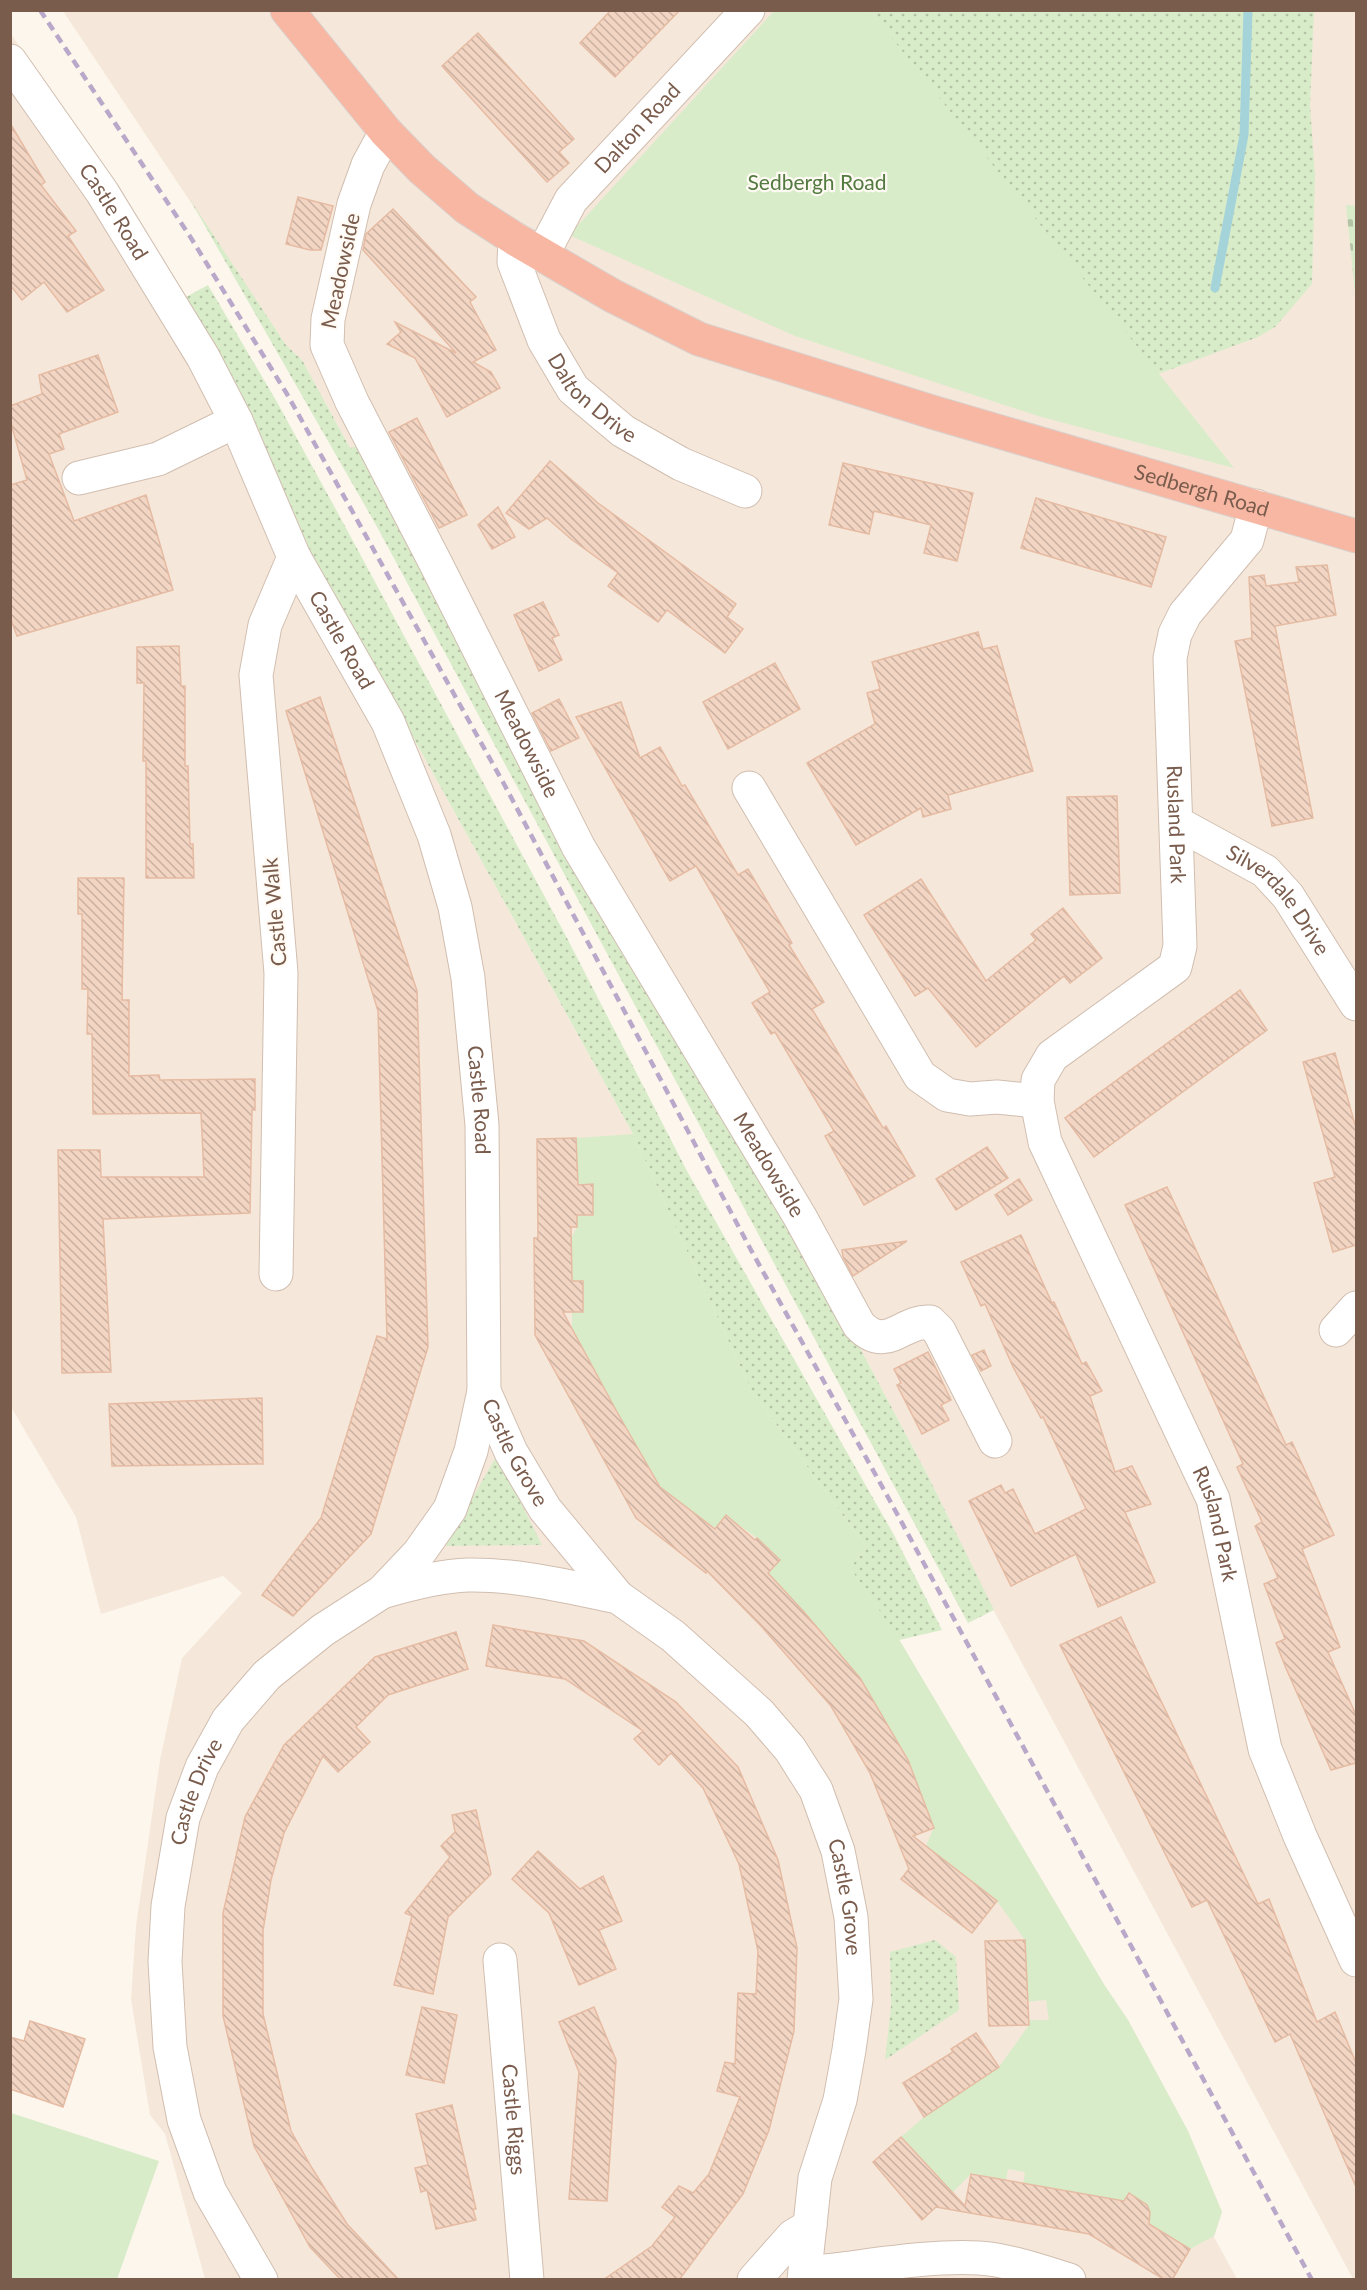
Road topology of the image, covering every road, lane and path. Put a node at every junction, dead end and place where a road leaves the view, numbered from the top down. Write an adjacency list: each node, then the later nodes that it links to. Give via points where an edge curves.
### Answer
1 (287, 10): 4 (highway, Sedbergh Road)
2 (748, 10): 5 (street, Dalton Road)
3 (10, 61): 6 (street, Castle Road, via 102,192 203,357)
4 (386, 132): 5 (highway, Sedbergh Road, via 468,208); 19 (street, Meadowside, via 368,165 354,204 327,318 327,345 352,402 579,848 800,1216 859,1325 868,1335 879,1337 896,1335 921,1321 930,1322 939,1331)
5 (529, 247): 8 (street, Dalton Drive, via 514,262 544,340 573,388 623,431 681,464); 9 (highway, Sedbergh Road, via 613,296 699,339)
6 (236, 421): 7 (street, via 158,459); 11 (street, Castle Road)
7 (79, 478)
8 (745, 491)
9 (1256, 506): 10 (highway, Sedbergh Road); 13 (street, Rusland Park, via 1247,540 1185,614 1175,634 1170,658)
10 (1356, 536)
11 (294, 557): 16 (street, Castle Walk, via 265,625 256,675 281,973); 17 (street, Castle Road, via 388,722 434,835 455,906 468,978 482,1125)
12 (749, 788): 15 (street, via 920,1076 947,1095 970,1100 997,1097)
13 (1177, 823): 14 (street, Silverdale Drive, via 1265,871 1288,896); 15 (street, Rusland Park, via 1180,946 1175,968 1052,1056 1038,1080)
14 (1356, 1004)
15 (1037, 1101): 23 (street, Rusland Park, via 1045,1142 1213,1499 1265,1749)
16 (276, 1274)
17 (482, 1282): 18 (street, Castle Grove)
18 (484, 1391): 20 (street, Castle Drive, via 471,1451 450,1509 419,1553); 21 (street, Castle Grove, via 511,1452 545,1509)
19 (995, 1440)
20 (382, 1592): 21 (street, Castle Grove, via 468,1575 541,1581); 26 (street, Castle Drive, via 323,1630 267,1675 228,1720 202,1767 183,1818 168,1906 165,1962 170,2047 184,2120 210,2192)
21 (618, 1597): 24 (street, Castle Grove, via 673,1636 759,1713 790,1749 816,1790 838,1851 850,1917 856,1999 840,2100 815,2178)
22 (500, 1960): 27 (street, Castle Riggs)
23 (1356, 1960)
24 (810, 2226): 25 (street, Castle Grove); 28 (street, via 793,2236)
25 (805, 2276): 29 (street, via 932,2259 980,2258)
26 (261, 2280)
27 (527, 2280)
28 (754, 2280)
29 (1069, 2280)

